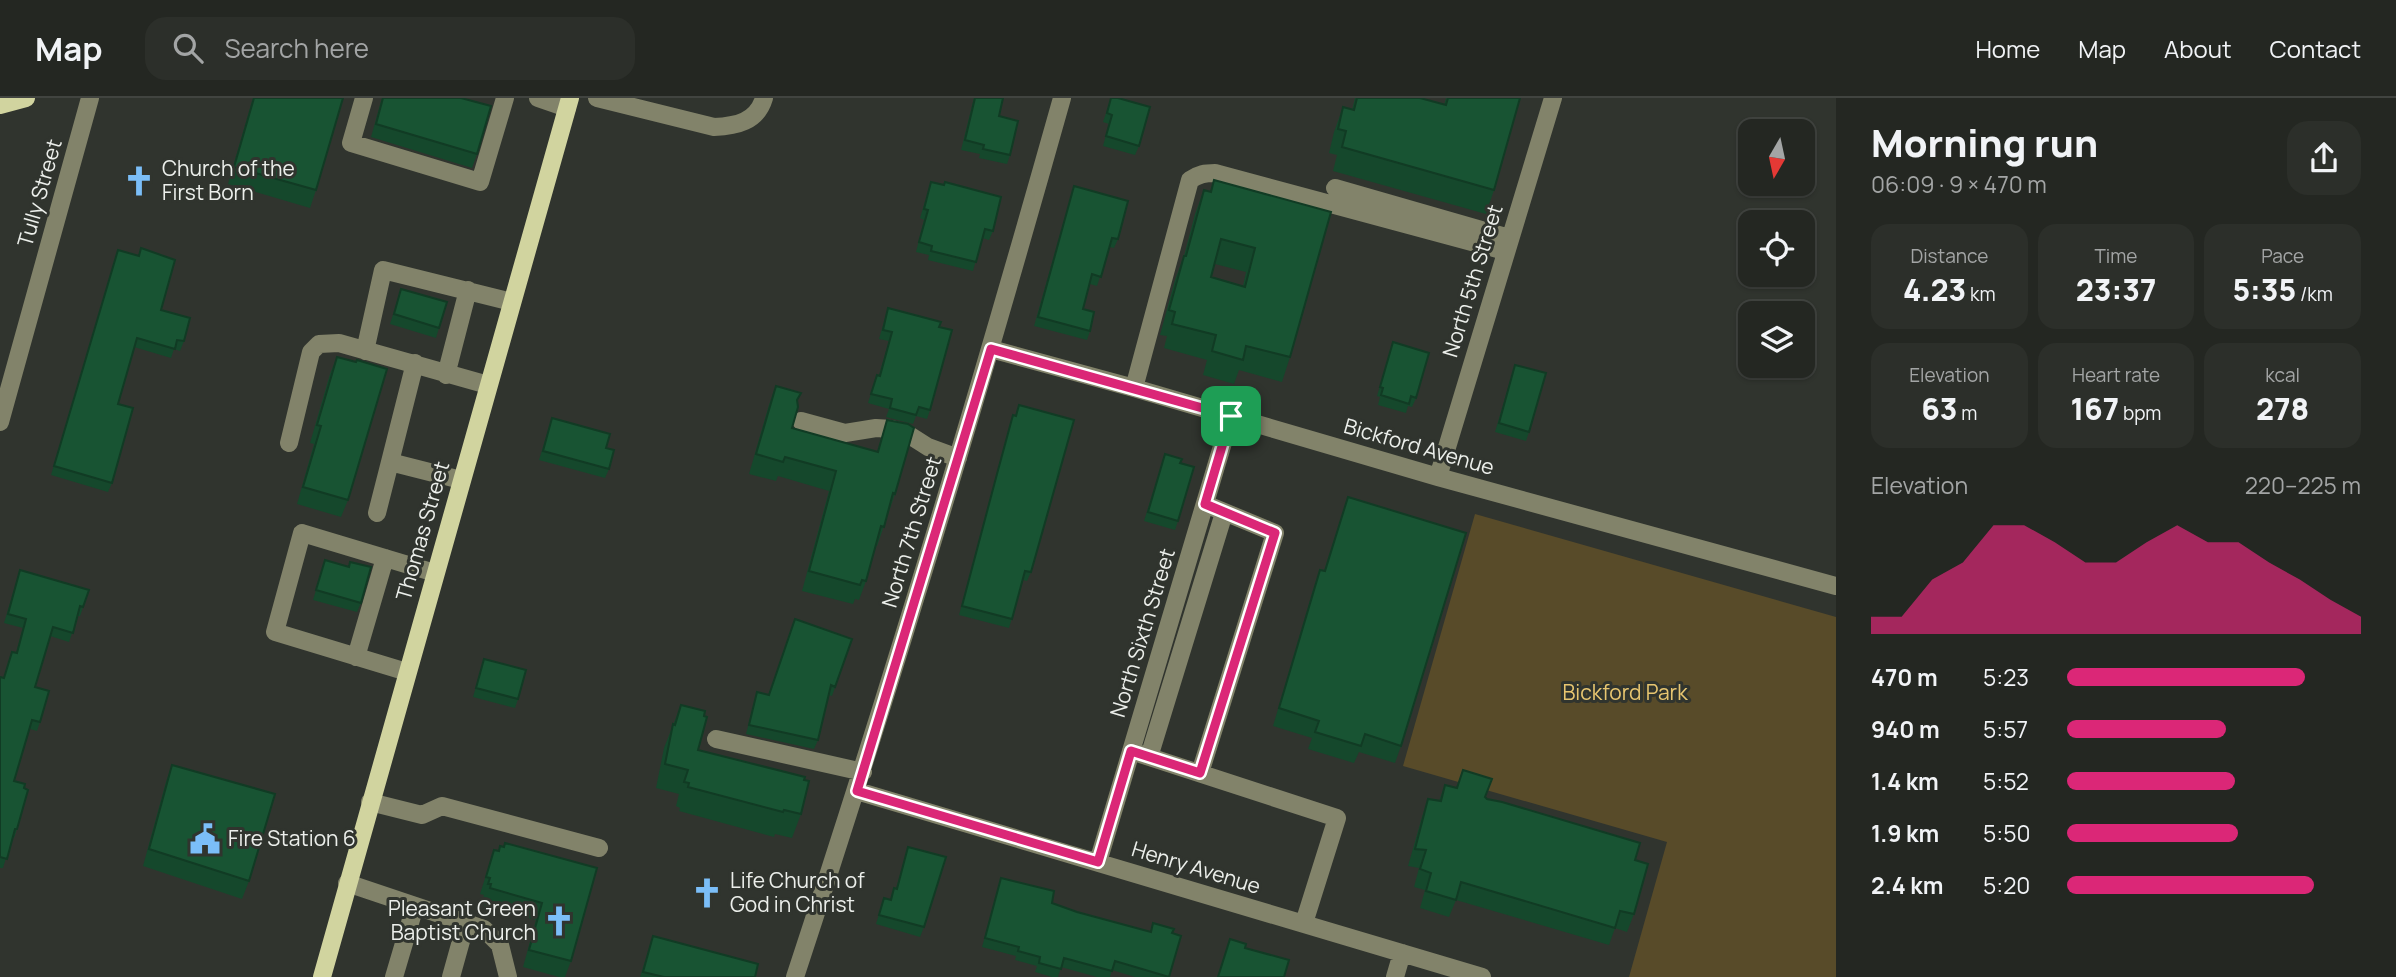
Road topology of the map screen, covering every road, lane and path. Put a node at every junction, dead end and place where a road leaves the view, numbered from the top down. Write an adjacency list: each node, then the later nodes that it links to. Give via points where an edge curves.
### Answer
1 (26, 98): 11 (main road)
2 (90, 98): 24 (street, Tully Street)
3 (364, 98): 4 (street, via 351,143 480,181)
4 (505, 98)
5 (538, 98): 10 (street)
6 (597, 98): 7 (street, via 714,127 732,127 753,116)
7 (764, 98)
8 (1062, 98): 16 (street, North 7th Street)
9 (1553, 98): 13 (street, North 5th Street)
10 (568, 103): 15 (main road, Thomas Street)
11 (0, 105)
12 (1335, 188): 13 (street)
13 (1507, 244): 21 (street, via 1205,173 1190,180); 28 (street, North 5th Street)
14 (468, 290): 15 (street); 17 (street, via 383,270); 19 (street)
15 (512, 302): 20 (main road, Thomas Street)
16 (991, 349): 21 (street, Bickford Avenue); 26 (street, North 7th Street)
17 (365, 351): 18 (street); 25 (street, via 339,343 319,344 311,352)
18 (415, 363): 19 (street); 27 (street)
19 (446, 374): 20 (street)
20 (488, 385): 29 (main road, Thomas Street)
21 (1134, 388): 22 (street, Bickford Avenue)
22 (1231, 416): 28 (street, Bickford Avenue); 30 (street, North Sixth Street)
23 (801, 421): 26 (street, via 845,433 891,429)
24 (0, 422)
25 (289, 443)
26 (958, 457): 41 (street, North 7th Street)
27 (390, 462): 29 (street); 31 (street)
28 (1438, 477): 35 (street, Bickford Avenue)
29 (461, 480): 34 (main road, Thomas Street)
30 (1205, 504): 32 (street); 39 (street, North Sixth Street)
31 (377, 513)
32 (1224, 513): 40 (street); 42 (street, via 1275,533)
33 (385, 558): 34 (street); 36 (street); 36 (street, via 302,533 275,632)
34 (435, 573): 37 (main road, Thomas Street)
35 (1836, 586)
36 (356, 657): 37 (street)
37 (407, 672): 44 (main road, Thomas Street)
38 (716, 740): 41 (street)
39 (1131, 751): 40 (street); 46 (street, North Sixth Street)
40 (1149, 757): 42 (street)
41 (863, 772): 43 (street, North 7th Street)
42 (1200, 773): 50 (street, via 1337,818)
43 (857, 791): 46 (street, Henry Avenue); 56 (street, North 7th Street)
44 (370, 802): 45 (street, via 422,815 442,806); 47 (main road, Thomas Street)
45 (599, 848)
46 (1098, 862): 50 (street, Henry Avenue)
47 (348, 883): 48 (street); 53 (main road, Thomas Street)
48 (415, 906): 49 (street); 54 (street)
49 (466, 923): 52 (street, via 484,929 500,945); 55 (street)
50 (1304, 923): 51 (street, Henry Avenue)
51 (1402, 953): 57 (street); 58 (street, Henry Avenue)
52 (513, 976)
53 (322, 977)
54 (394, 977)
55 (451, 977)
56 (795, 977)
57 (1395, 977)
58 (1482, 977)

